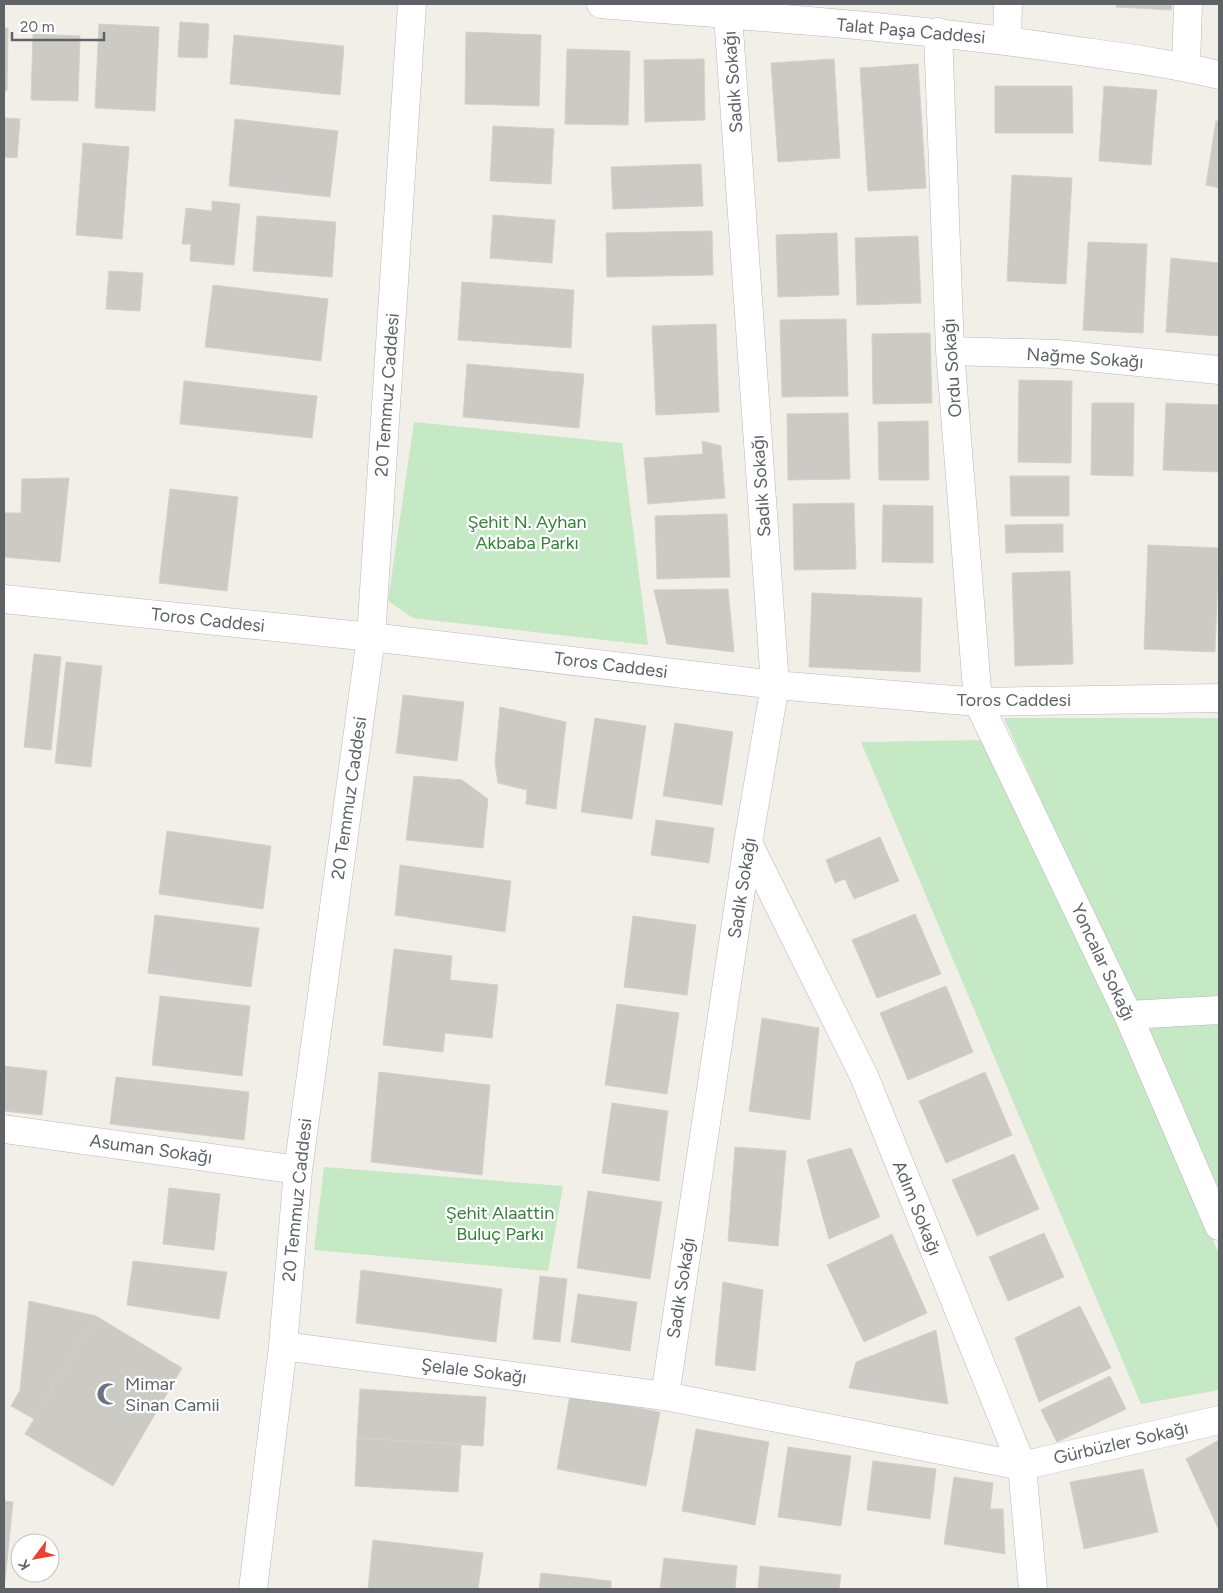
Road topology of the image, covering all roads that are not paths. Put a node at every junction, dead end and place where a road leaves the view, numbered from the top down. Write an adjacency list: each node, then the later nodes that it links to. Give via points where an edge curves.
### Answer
1 (412, 4): 14 (street, 20 Temmuz Caddesi)
2 (616, 4): 6 (street, Talat Paşa Caddesi)
3 (1008, 4): 8 (street)
4 (1188, 4): 9 (street)
5 (807, 13): 6 (street, Talat Paşa Caddesi); 7 (street, Talat Paşa Caddesi)
6 (728, 15): 15 (street, Sadık Sokağı)
7 (938, 32): 8 (street, Talat Paşa Caddesi); 11 (street, Ordu Sokağı)
8 (1007, 40): 9 (street, Talat Paşa Caddesi)
9 (1186, 67): 10 (street, Talat Paşa Caddesi)
10 (1219, 75)
11 (950, 351): 12 (street, Nağme Sokağı, via 1057,354); 17 (street, Ordu Sokağı)
12 (1219, 370)
13 (4, 599): 14 (street, Toros Caddesi)
14 (372, 637): 15 (street, Toros Caddesi); 22 (street, 20 Temmuz Caddesi)
15 (775, 685): 17 (street, Toros Caddesi); 18 (street, Sadık Sokağı)
16 (1219, 698): 17 (street, Toros Caddesi)
17 (978, 702): 20 (street, Yoncalar Sokağı)
18 (748, 842): 25 (street, Sadık Sokağı); 27 (street, Adım Sokağı, via 864,1076)
19 (1219, 1010): 20 (street)
20 (1128, 1015): 23 (street, Yoncalar Sokağı)
21 (4, 1129): 22 (street, Asuman Sokağı)
22 (298, 1170): 24 (street, 20 Temmuz Caddesi)
23 (1219, 1226)
24 (282, 1346): 25 (street, Şelale Sokağı); 28 (street, 20 Temmuz Caddesi)
25 (665, 1396): 27 (street)
26 (1219, 1420): 27 (street, Gürbüzler Sokağı)
27 (1022, 1466): 29 (street, Adım Sokağı)
28 (253, 1589)
29 (1033, 1589)

